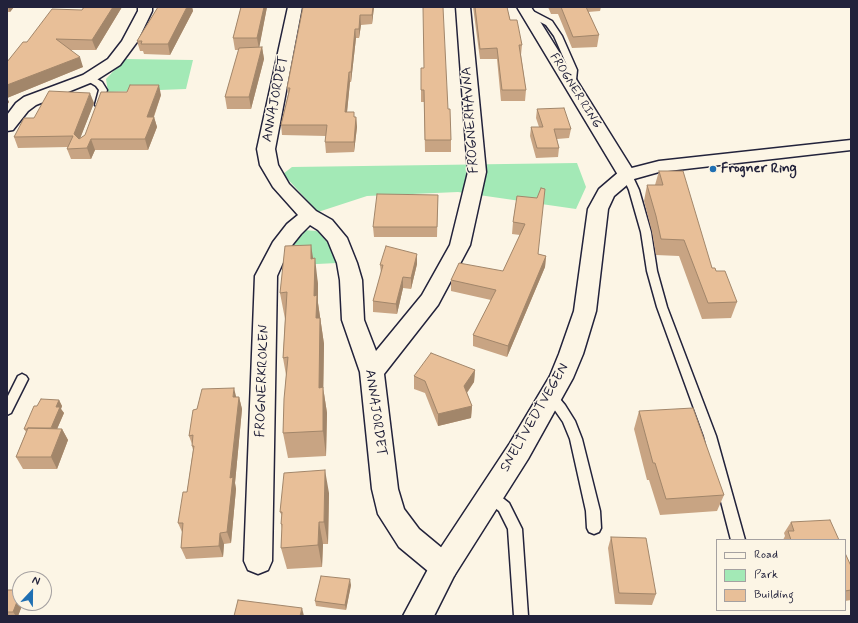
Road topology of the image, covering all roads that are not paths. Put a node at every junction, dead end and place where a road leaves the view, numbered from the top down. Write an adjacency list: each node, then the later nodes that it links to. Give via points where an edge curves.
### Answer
1 (145, 7): 5 (street, via 120,57)
2 (296, 7): 10 (street, ANNAJORDET, via 266,149 269,165 282,187)
3 (463, 7): 11 (street, FROGNERHAVNA, via 477,172 460,245 430,300)
4 (524, 9): 9 (street, FROGNER RING)
5 (89, 78): 6 (lane, via 103,90); 7 (street, via 30,101)
6 (96, 112)
7 (7, 126)
8 (851, 145): 9 (street, SNELTVEDTVEGEN, via 659,166)
9 (626, 175): 13 (street, SNELTVEDTVEGEN, via 606,192 598,209 585,311 571,354); 17 (lane, via 634,190 646,232 652,270 662,306 710,436)
10 (309, 215): 11 (street, ANNAJORDET, via 325,225 337,238 347,262 351,280 353,320); 18 (street, FROGNERKROKEN, via 280,247 266,276)
11 (372, 372): 19 (street, ANNAJORDET, via 385,489 392,514 409,538)
12 (22, 379): 14 (lane)
13 (551, 396): 15 (street, SNELTVEDTVEGEN); 16 (lane, via 569,420 576,439 593,510)
14 (7, 410)
15 (490, 496): 19 (street, SNELTVEDTVEGEN); 21 (lane, via 504,506 515,529)
16 (594, 528)
17 (738, 539)
18 (258, 561)
19 (444, 567): 20 (street, SNELTVEDTVEGEN)
20 (418, 616)
21 (521, 616)

